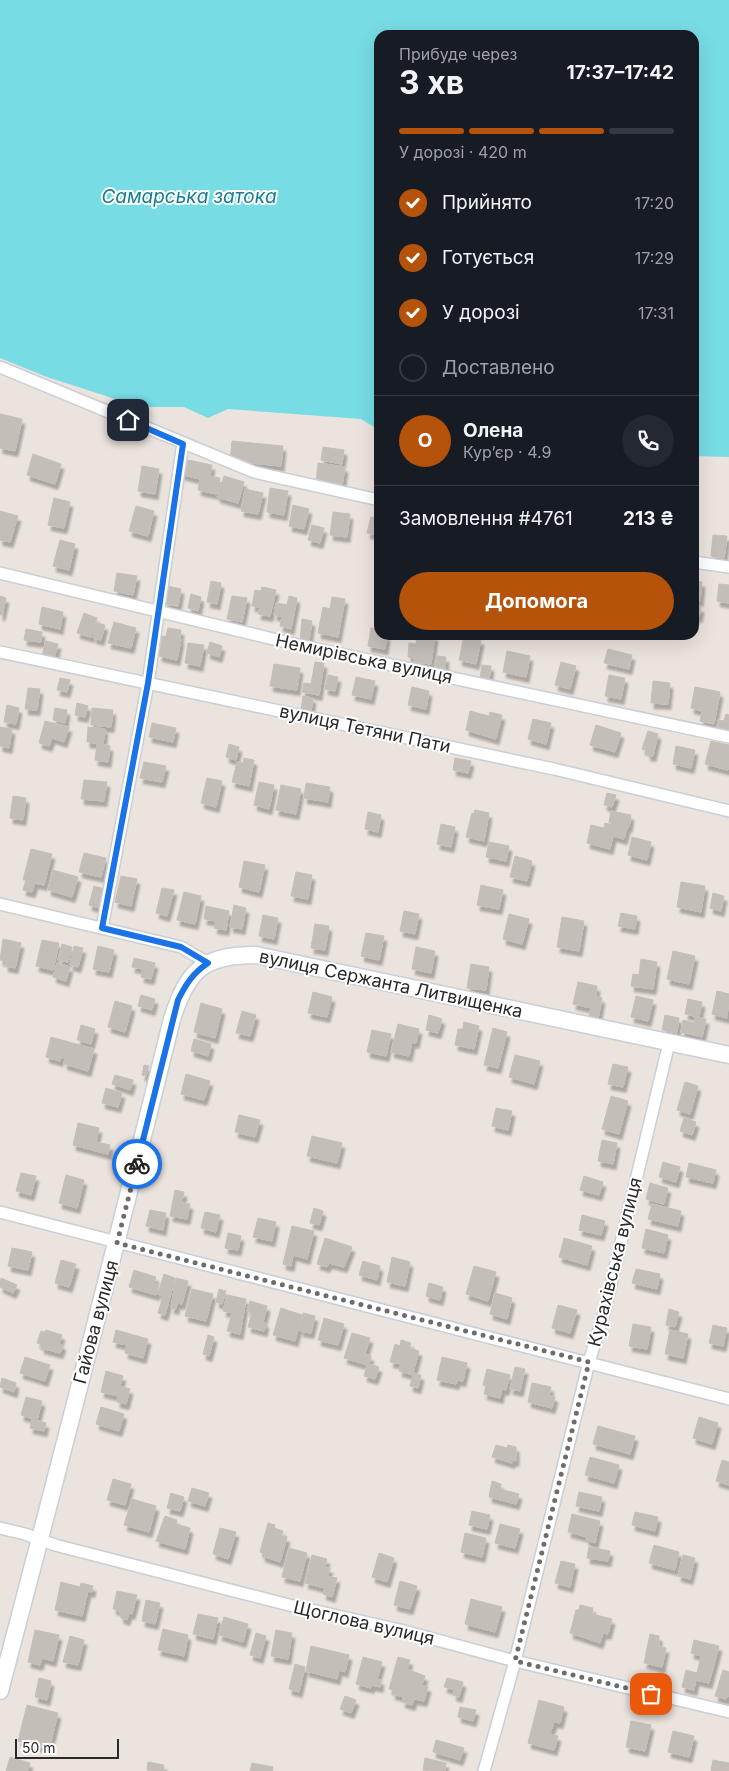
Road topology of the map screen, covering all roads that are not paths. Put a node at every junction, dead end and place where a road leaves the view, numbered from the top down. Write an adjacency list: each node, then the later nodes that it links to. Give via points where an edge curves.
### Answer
1 (0, 367): 2 (street)
2 (183, 444): 3 (street, via 254,472); 7 (street)
3 (374, 499)
4 (699, 563): 5 (street)
5 (729, 567)
6 (0, 572): 7 (street, Немирівська вулиця)
7 (159, 612): 9 (street); 10 (street, Немирівська вулиця, via 298,646)
8 (0, 652): 9 (street, вулиця Тетяни Пати)
9 (148, 683): 11 (street, вулиця Тетяни Пати, via 544,767); 13 (street)
10 (729, 737)
11 (729, 811)
12 (0, 904): 13 (street)
13 (102, 928): 14 (street, via 181,947)
14 (208, 963): 15 (main road, вулиця Сержанта Литвищенка, via 231,955 256,955); 18 (main road, Гайова вулиця, via 196,971 178,1000)
15 (669, 1043): 16 (main road, вулиця Сержанта Литвищенка); 19 (street, Курахівська вулиця, via 603,1317)
16 (729, 1055)
17 (0, 1212): 18 (street)
18 (117, 1243): 19 (street); 22 (main road, Гайова вулиця)
19 (589, 1362): 20 (street); 23 (street, Курахівська вулиця)
20 (729, 1399)
21 (0, 1528): 22 (street, Щоглова вулиця)
22 (40, 1539): 23 (street, Щоглова вулиця); 24 (main road, Гайова вулиця)
23 (515, 1661): 25 (street, Щоглова вулиця); 26 (street, Курахівська вулиця)
24 (0, 1691)
25 (729, 1712)
26 (484, 1771)

